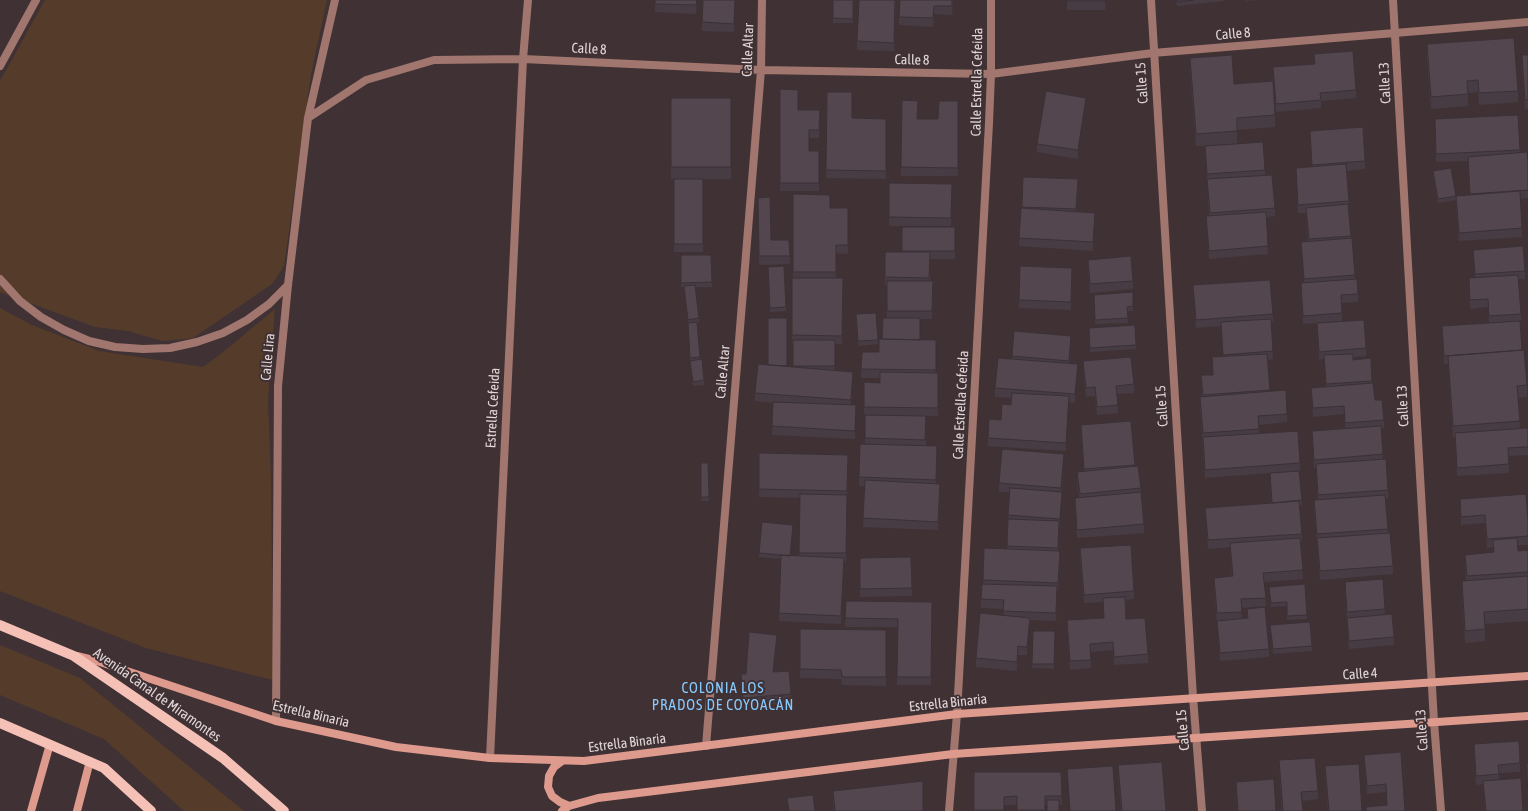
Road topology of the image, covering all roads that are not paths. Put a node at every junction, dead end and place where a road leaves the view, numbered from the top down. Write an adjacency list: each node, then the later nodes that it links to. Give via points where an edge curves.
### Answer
1 (36, 0): 12 (street)
2 (335, 0): 15 (street, Calle Lira)
3 (528, 0): 11 (street)
4 (762, 0): 13 (street, Calle Altar)
5 (991, 0): 14 (street, Calle Estrella Cefeida)
6 (1151, 0): 10 (street, Calle 15)
7 (1393, 0): 9 (street, Calle 13)
8 (1528, 22): 9 (street, Calle 8)
9 (1395, 34): 10 (street, Calle 8); 21 (street, Calle 13)
10 (1153, 53): 14 (street, Calle 8); 22 (street, Calle 15)
11 (523, 59): 13 (street, Calle 8); 15 (street, Calle 8, via 434,60 366,80); 32 (street, Estrella Cefeida)
12 (0, 66)
13 (761, 70): 14 (street, Calle 8); 30 (street, Calle Altar)
14 (991, 74): 23 (street, Calle Estrella Cefeida)
15 (308, 118): 17 (street, Calle Lira)
16 (0, 279): 17 (street, via 20,301 64,330 89,341 115,347 143,349 170,348 223,333 269,304)
17 (288, 285): 25 (street, Calle Lira, via 278,386)
18 (0, 625): 19 (main road, Avenida Canal de Miramontes)
19 (74, 656): 25 (street, Estrella Binaria, via 97,661); 39 (main road, Avenida Canal de Miramontes, via 223,758)
20 (1528, 676): 21 (street, Calle 4)
21 (1432, 682): 22 (street, Calle 4); 27 (street, Calle 13)
22 (1193, 697): 23 (street, Estrella Binaria); 28 (street, Calle 15)
23 (957, 714): 30 (street, Estrella Binaria); 31 (street, Calle Estrella Cefeida)
24 (1528, 716): 27 (street)
25 (276, 721): 32 (street, Estrella Binaria, via 396,747)
26 (0, 722): 29 (main road)
27 (1434, 722): 28 (street); 42 (street, Calle 13)
28 (1197, 737): 31 (street); 41 (street, Calle 15)
29 (50, 744): 34 (main road); 36 (street)
30 (706, 746): 33 (street, Estrella Binaria, via 584,761)
31 (953, 754): 35 (street, via 598,798); 40 (street, Calle Estrella Cefeida)
32 (490, 758): 33 (street, Estrella Binaria)
33 (562, 760): 35 (street, via 549,776 548,787 552,796)
34 (90, 761): 37 (street); 38 (main road, via 104,768)
35 (566, 808)
36 (31, 811)
37 (77, 811)
38 (151, 811)
39 (284, 811)
40 (949, 811)
41 (1202, 811)
42 (1441, 811)

